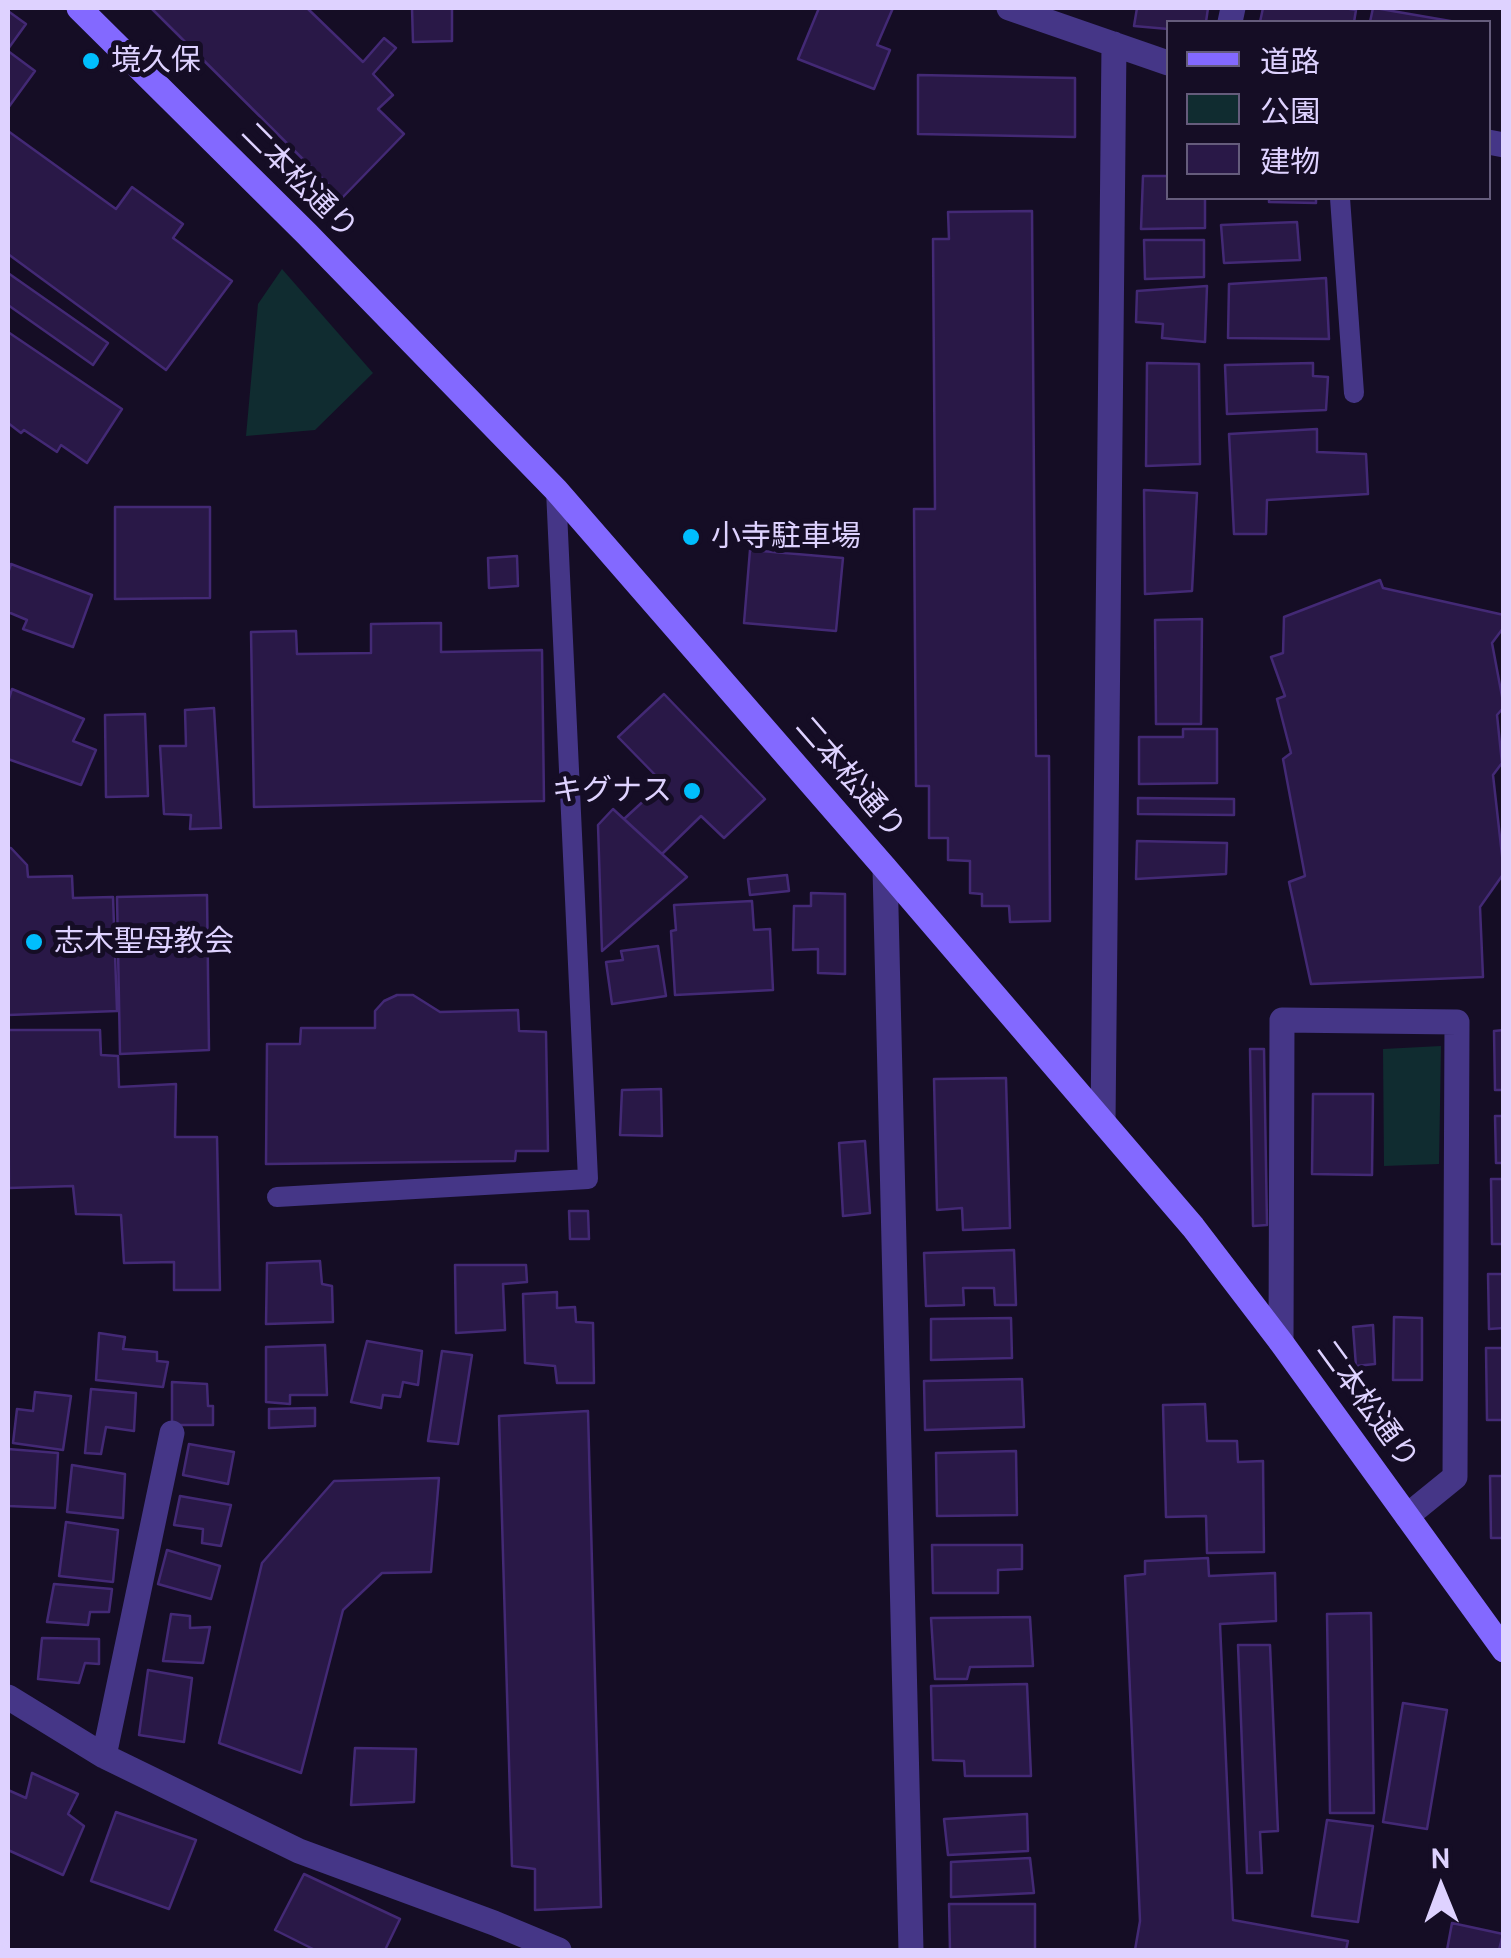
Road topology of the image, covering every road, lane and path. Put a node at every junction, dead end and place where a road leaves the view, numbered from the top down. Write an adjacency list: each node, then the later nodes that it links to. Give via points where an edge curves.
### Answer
1 (78, 8): 7 (street, 二本松通り)
2 (1008, 8): 3 (street)
3 (1114, 44): 4 (street); 9 (street)
4 (1166, 62)
5 (1340, 200): 6 (lane)
6 (1354, 394)
7 (556, 490): 8 (street, 二本松通り); 10 (lane, via 588,1180)
8 (885, 868): 9 (street, 二本松通り); 18 (street)
9 (1103, 1122): 11 (street, 二本松通り)
10 (278, 1197)
11 (1282, 1342): 13 (street, 二本松通り); 13 (street, via 1282,1020 1457,1022 1455,1477)
12 (172, 1434): 16 (street)
13 (1406, 1516): 14 (street, 二本松通り)
14 (1504, 1650)
15 (8, 1696): 16 (street)
16 (104, 1756): 17 (street, via 299,1851)
17 (559, 1950)
18 (911, 1950)

